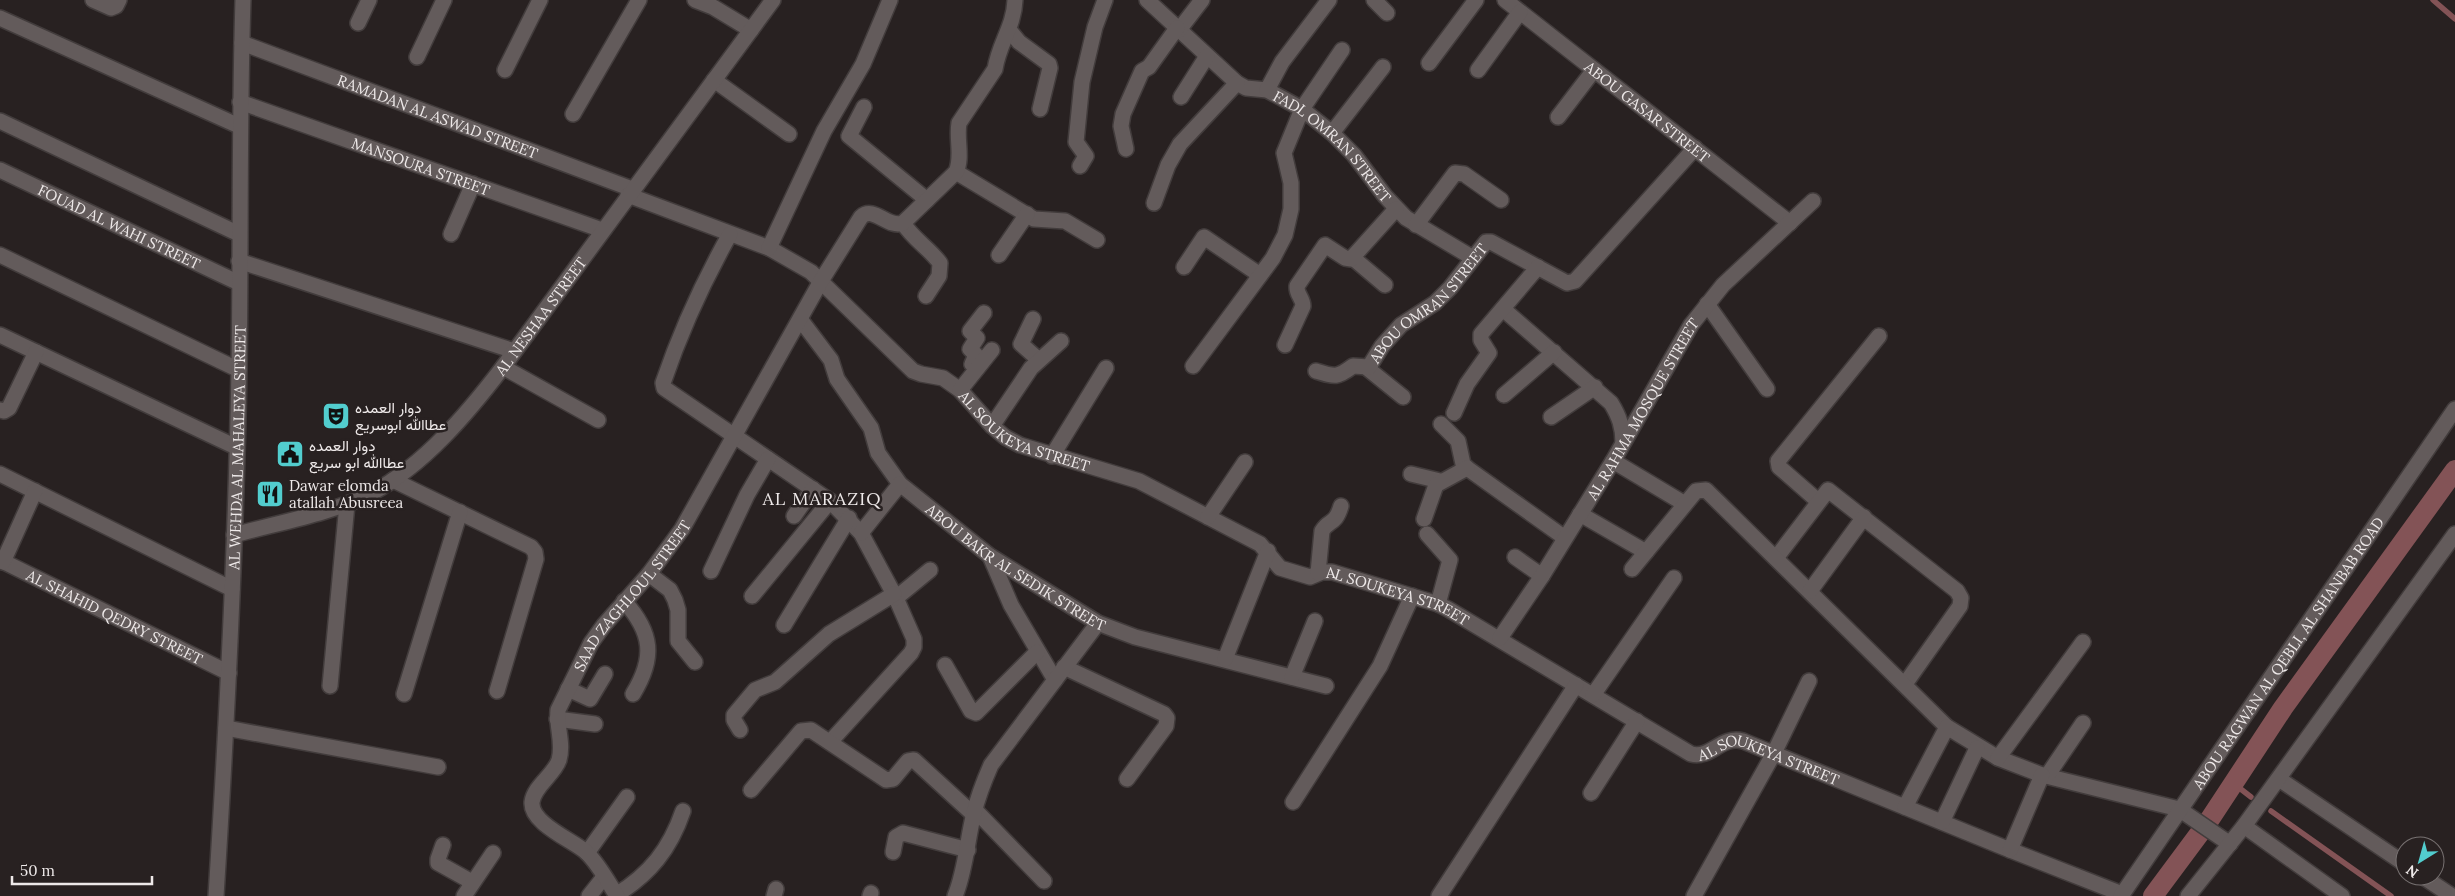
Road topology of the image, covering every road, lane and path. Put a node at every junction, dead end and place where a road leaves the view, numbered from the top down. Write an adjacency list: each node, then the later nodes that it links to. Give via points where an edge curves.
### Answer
1 (93, 0): 2 (street, via 111,8)
2 (118, 0)
3 (244, 0): 26 (street, AL WEHDA AL MAHALEYA STREET)
4 (369, 0): 22 (street)
5 (444, 0): 29 (street)
6 (540, 0): 32 (street)
7 (639, 0): 43 (street)
8 (695, 0): 24 (street)
9 (773, 0): 24 (street, AL NESHAA STREET)
10 (890, 0): 70 (street, via 863,64 824,131)
11 (1105, 0): 51 (street, via 1082,82 1076,142 1086,156)
12 (1147, 0): 23 (street)
13 (1202, 0): 23 (street)
14 (1329, 0): 37 (street, via 1282,62)
15 (1374, 0): 20 (street)
16 (1476, 0): 30 (street)
17 (1504, 0): 19 (street, ABOU GASAR STREET)
18 (1011, 2): 25 (street, via 1014,17)
19 (1520, 12): 33 (street); 34 (street, ABOU GASAR STREET)
20 (1388, 13)
21 (0, 18): 46 (street)
22 (358, 23)
23 (1178, 29): 28 (street); 50 (street, via 1150,67 1142,71 1123,114 1121,132)
24 (751, 30): 35 (street, AL NESHAA STREET)
25 (1010, 31): 41 (street, via 1050,68); 53 (street, via 990,78 958,123 959,161)
26 (242, 43): 39 (street, AL WEHDA AL MAHALEYA STREET); 55 (street, RAMADAN AL ASWAD STREET)
27 (1342, 50): 42 (street)
28 (1207, 56): 36 (street); 38 (street)
29 (417, 57)
30 (1429, 63)
31 (1383, 67): 47 (street)
32 (505, 70)
33 (1478, 70)
34 (1594, 70): 44 (street); 49 (street, ABOU GASAR STREET)
35 (714, 80): 48 (street); 55 (street, AL NESHAA STREET)
36 (1237, 84): 37 (street, FADL OMRAN STREET); 59 (street, via 1180,144 1168,165)
37 (1266, 90): 42 (street, FADL OMRAN STREET)
38 (1181, 97)
39 (240, 102): 46 (street, AL WEHDA AL MAHALEYA STREET); 54 (street, MANSOURA STREET)
40 (864, 107): 56 (street, via 849,136)
41 (1040, 109)
42 (1302, 109): 47 (street, FADL OMRAN STREET); 78 (street, via 1284,153 1291,183 1285,235)
43 (573, 114)
44 (1558, 117)
45 (0, 121): 66 (street)
46 (239, 126): 66 (street, AL WEHDA AL MAHALEYA STREET)
47 (1332, 133): 60 (street, FADL OMRAN STREET, via 1354,155)
48 (789, 134)
49 (1695, 148): 63 (street, ABOU GASAR STREET); 77 (street, ABOU OMRAN STREET, via 1575,281 1565,282)
50 (1126, 149)
51 (1080, 166)
52 (0, 170): 80 (street, FOUAD AL WAHI STREET)
53 (956, 172): 56 (street); 61 (street)
54 (473, 184): 65 (street, MANSOURA STREET); 67 (street)
55 (630, 192): 65 (street, AL NESHAA STREET); 68 (street, AL SOUKEYA STREET)
56 (927, 200): 62 (street)
57 (1501, 200): 64 (street, via 1464,174 1455,173)
58 (1813, 201): 63 (street, AL RAHMA MOSQUE STREET)
59 (1154, 203)
60 (1396, 209): 64 (street, FADL OMRAN STREET); 73 (street)
61 (1027, 214): 69 (street, via 1039,220 1054,218 1065,221); 72 (street)
62 (903, 223): 79 (street, SAAD ZAGHLOUL STREET, via 892,224 872,214 863,215); 82 (street, via 940,263 939,276)
63 (1790, 223): 83 (street, AL RAHMA MOSQUE STREET)
64 (1416, 226): 74 (street, FADL OMRAN STREET)
65 (602, 230): 93 (street, AL NESHAA STREET)
66 (239, 234): 75 (street, AL WEHDA AL MAHALEYA STREET)
67 (451, 234)
68 (730, 234): 70 (street, AL SOUKEYA STREET); 116 (street, via 681,330 663,383 666,390)
69 (1097, 240)
70 (770, 248): 79 (street, AL SOUKEYA STREET, via 796,262)
71 (0, 255): 102 (street)
72 (999, 256)
73 (1353, 258): 81 (street); 91 (street, via 1345,258 1325,246 1297,286 1303,306)
74 (1472, 258): 77 (street, ABOU OMRAN STREET, via 1489,242); 101 (street, ABOU OMRAN STREET, via 1435,303 1401,325)
75 (239, 261): 80 (street, AL WEHDA AL MAHALEYA STREET); 93 (street)
76 (1184, 267): 78 (street, via 1204,237)
77 (1538, 267): 84 (street)
78 (1260, 276): 97 (street)
79 (820, 281): 86 (street, SAAD ZAGHLOUL STREET); 106 (street, AL SOUKEYA STREET, via 913,370 943,378)
80 (239, 283): 102 (street, AL WEHDA AL MAHALEYA STREET)
81 (1385, 285)
82 (926, 296)
83 (1707, 304): 105 (street); 117 (street, AL RAHMA MOSQUE STREET, via 1677,347)
84 (1503, 309): 95 (street); 111 (street, via 1481,334 1489,353 1467,384)
85 (984, 313): 99 (street, via 970,331 976,338 970,349 976,355 972,364)
86 (800, 319): 116 (street, SAAD ZAGHLOUL STREET); 128 (street, ABOU BAKR AL SEDIK STREET, via 831,360 838,379 871,428 878,453)
87 (1033, 319): 96 (street, via 1021,344)
88 (0, 335): 94 (street)
89 (1879, 336): 132 (street, via 1778,461 1778,467)
90 (1061, 341): 96 (street)
91 (1285, 345)
92 (992, 350): 99 (street)
93 (514, 351): 98 (street, AL NESHAA STREET)
94 (36, 352): 110 (street, via 9,408); 118 (street)
95 (1554, 352): 104 (street); 107 (street)
96 (1040, 360): 115 (street, via 1031,368)
97 (1193, 366)
98 (503, 367): 113 (street); 126 (street, AL NESHAA STREET, via 455,425)
99 (977, 368): 106 (street)
100 (1106, 368): 119 (street)
101 (1367, 368): 103 (street, ABOU OMRAN STREET, via 1353,366 1336,376); 108 (street)
102 (239, 370): 118 (street, AL WEHDA AL MAHALEYA STREET)
103 (1316, 371)
104 (1595, 387): 112 (street); 117 (street, via 1618,415)
105 (1767, 388)
106 (960, 390): 115 (street, AL SOUKEYA STREET)
107 (1504, 395)
108 (1402, 397)
109 (2455, 409): 214 (street, ABOU RAGWAN AL QEBLI, AL SHANBAB ROAD)
110 (0, 410)
111 (1454, 413)
112 (1551, 416)
113 (598, 420)
114 (1440, 424): 123 (street, via 1458,441)
115 (992, 426): 119 (street, AL SOUKEYA STREET, via 1020,445)
116 (734, 436): 120 (street); 158 (street, SAAD ZAGHLOUL STREET, via 682,529)
117 (1623, 443): 121 (street, AL RAHMA MOSQUE STREET)
118 (236, 447): 146 (street, AL WEHDA AL MAHALEYA STREET)
119 (1052, 456): 139 (street, AL SOUKEYA STREET, via 1139,481)
120 (768, 459): 129 (street); 156 (street)
121 (1613, 461): 134 (street); 137 (street, AL RAHMA MOSQUE STREET)
122 (1245, 462): 139 (street)
123 (1466, 468): 127 (street); 147 (street)
124 (0, 474): 130 (street)
125 (1411, 474): 127 (street)
126 (393, 480): 133 (street, AL NESHAA STREET); 136 (street)
127 (1440, 481): 142 (street)
128 (900, 484): 143 (street); 150 (street, ABOU BAKR AL SEDIK STREET)
129 (813, 489): 131 (street); 138 (street)
130 (35, 491): 153 (street); 161 (street)
131 (830, 501): 140 (street); 163 (street)
132 (1818, 502): 141 (street, via 1831,491); 152 (street)
133 (347, 504): 146 (street, AL NESHAA STREET); 185 (street)
134 (1686, 504): 149 (street); 152 (street, via 1696,491 1706,490)
135 (1341, 506): 157 (street, via 1338,518 1322,531)
136 (460, 512): 188 (street, via 531,547 536,556); 189 (street)
137 (1580, 514): 147 (street, AL RAHMA MOSQUE STREET); 149 (street)
138 (794, 516)
139 (1208, 517): 148 (street, AL SOUKEYA STREET)
140 (849, 518): 143 (street); 170 (street)
141 (1864, 518): 162 (street); 183 (street, via 1957,591 1961,598 1960,606)
142 (1424, 519)
143 (861, 533): 164 (street)
144 (1427, 534): 167 (street, via 1450,560)
145 (2455, 534): 206 (street)
146 (234, 535): 161 (street, AL WEHDA AL MAHALEYA STREET)
147 (1565, 538): 159 (street, AL RAHMA MOSQUE STREET)
148 (1268, 551): 157 (street, AL SOUKEYA STREET, via 1280,568 1306,577); 174 (street)
149 (1646, 552): 155 (street)
150 (990, 556): 169 (street, ABOU BAKR AL SEDIK STREET); 173 (street)
151 (1515, 557): 159 (street)
152 (1776, 558): 162 (street)
153 (1, 561): 178 (street, AL SHAHID QEDRY STREET)
154 (930, 570): 164 (street)
155 (1632, 570)
156 (711, 571)
157 (1318, 573): 165 (street, AL SOUKEYA STREET, via 1332,572)
158 (649, 574): 166 (street, SAAD ZAGHLOUL STREET); 175 (street, via 670,590 678,610 678,641)
159 (1542, 576): 171 (street, AL RAHMA MOSQUE STREET)
160 (1674, 578): 191 (street)
161 (232, 589): 178 (street, AL WEHDA AL MAHALEYA STREET)
162 (1810, 591): 183 (street)
163 (752, 596)
164 (895, 596): 198 (street, via 829,634 775,682 755,690 734,715); 199 (street, via 914,639 911,653)
165 (1412, 596): 167 (street, AL SOUKEYA STREET); 210 (street, via 1380,666)
166 (624, 601): 187 (street, SAAD ZAGHLOUL STREET, via 591,643); 190 (street, via 638,617 647,636 649,656 646,670)
167 (1438, 604): 171 (street, AL SOUKEYA STREET)
168 (1315, 621): 180 (street)
169 (1098, 623): 174 (street, ABOU BAKR AL SEDIK STREET, via 1135,637); 177 (street)
170 (784, 625)
171 (1500, 638): 184 (street, AL SOUKEYA STREET)
172 (2083, 642): 202 (street)
173 (1036, 652): 176 (street, via 976,713 971,711); 181 (street)
174 (1226, 659): 180 (street, ABOU BAKR AL SEDIK STREET)
175 (695, 662)
176 (945, 665)
177 (1064, 667): 181 (street); 205 (street, via 1167,718 1166,726)
178 (229, 673): 197 (street, AL WEHDA AL MAHALEYA STREET)
179 (605, 674): 187 (street, via 590,700)
180 (1292, 677): 186 (street, ABOU BAKR AL SEDIK STREET)
181 (1055, 680): 213 (street, via 991,766)
182 (1810, 681): 201 (street)
183 (1905, 684): 196 (street)
184 (1576, 685): 191 (street, AL SOUKEYA STREET); 235 (street)
185 (330, 686)
186 (1326, 686)
187 (568, 688): 192 (street, SAAD ZAGHLOUL STREET)
188 (497, 691)
189 (404, 694)
190 (633, 694)
191 (1593, 695): 193 (street, AL SOUKEYA STREET)
192 (557, 719): 195 (street); 223 (street, SAAD ZAGHLOUL STREET, via 561,743 559,760 535,794 532,808 539,820)
193 (1637, 722): 201 (street, AL SOUKEYA STREET, via 1690,754 1705,755 1722,742 1736,739); 208 (street)
194 (2083, 723): 204 (street)
195 (595, 724)
196 (1947, 727): 200 (street); 211 (street)
197 (226, 728): 203 (street); 232 (street, AL WEHDA AL MAHALEYA STREET)
198 (740, 730)
199 (830, 742): 207 (street, via 816,732 801,731); 213 (street, via 886,780 893,778 908,761 914,760)
200 (1977, 748): 202 (street); 215 (street)
201 (1774, 753): 211 (street, AL SOUKEYA STREET); 236 (street)
202 (1998, 758): 204 (street)
203 (438, 767)
204 (2044, 775): 214 (street); 220 (street)
205 (1127, 779)
206 (2279, 779): 216 (street); 224 (street)
207 (751, 790)
208 (1591, 793)
209 (627, 797): 223 (street)
210 (1293, 802)
211 (1905, 807): 215 (street, AL SOUKEYA STREET)
212 (684, 811): 230 (street, via 665,852 646,873)
213 (974, 812): 219 (street); 226 (street)
214 (2183, 812): 217 (street); 231 (street, ABOU RAGWAN AL QEBLI, AL SHANBAB ROAD)
215 (1942, 822): 220 (street, AL SOUKEYA STREET)
216 (2244, 826): 217 (street); 238 (street)
217 (2224, 840): 237 (street)
218 (443, 845): 227 (street, via 438,863)
219 (968, 850): 221 (street, via 903,833 896,837); 229 (street)
220 (2010, 850): 231 (street, AL SOUKEYA STREET)
221 (893, 852)
222 (493, 853): 227 (street)
223 (587, 853): 225 (street, SAAD ZAGHLOUL STREET)
224 (2395, 857)
225 (604, 877): 230 (street, SAAD ZAGHLOUL STREET); 234 (street)
226 (1044, 881)
227 (472, 882): 233 (street)
228 (2437, 886): 239 (street)
229 (959, 893)
230 (617, 895)
231 (2122, 895)
232 (216, 896)
233 (464, 896)
234 (589, 896)
235 (1439, 896)
236 (1694, 896)
237 (2188, 896)
238 (2342, 896)
239 (2452, 896)

